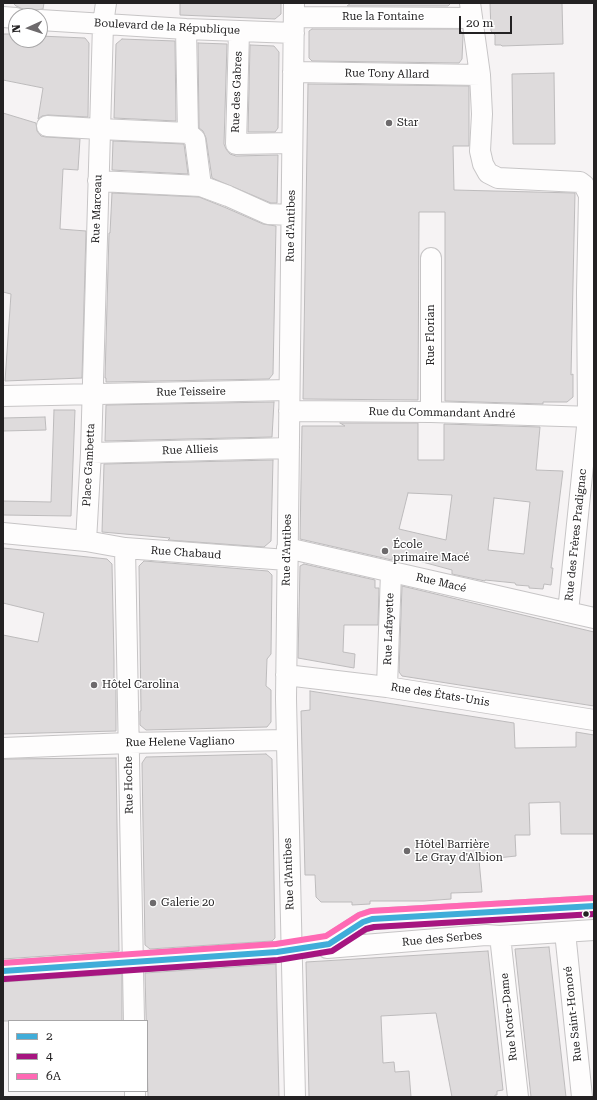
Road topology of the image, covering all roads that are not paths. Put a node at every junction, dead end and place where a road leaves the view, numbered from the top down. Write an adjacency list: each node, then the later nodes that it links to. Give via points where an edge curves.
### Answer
1 (106, 3): 5 (street, Rue Marceau)
2 (471, 10): 3 (street, Rue la Fontaine); 9 (street)
3 (294, 17): 7 (street, Boulevard de la République); 8 (street, Rue d'Antibes)
4 (48, 21): 5 (street, Boulevard de la République)
5 (103, 24): 6 (street, Boulevard de la République); 11 (street, Rue Marceau)
6 (186, 29): 7 (street, Boulevard de la République); 12 (street)
7 (239, 31): 13 (street, Rue des Gabres, via 236,144)
8 (293, 72): 9 (street, Rue Tony Allard); 13 (street, Rue d'Antibes)
9 (480, 75): 16 (street, via 480,151 488,173 498,178 580,182)
10 (47, 126): 11 (street)
11 (100, 130): 12 (street); 14 (street, Rue Marceau)
12 (188, 133): 15 (street, via 195,139)
13 (292, 143): 17 (street, Rue d'Antibes)
14 (98, 180): 15 (street); 21 (street, Rue Marceau)
15 (201, 186): 17 (street, via 268,214)
16 (591, 199): 19 (street, Rue des Frères Pradignac)
17 (292, 215): 20 (street, Rue d'Antibes)
18 (431, 258): 24 (street, Rue Florian)
19 (590, 292): 25 (street, Rue des Frères Pradignac)
20 (289, 390): 21 (street, Rue Teisseire); 23 (street, Rue d'Antibes)
21 (92, 394): 22 (street); 27 (street, Place Gambetta)
22 (3, 396)
23 (289, 411): 24 (street, Rue du Commandant André); 26 (street, Rue d'Antibes)
24 (432, 412): 25 (street, Rue du Commandant André)
25 (591, 417): 33 (street, Rue des Frères Pradignac)
26 (289, 448): 27 (street, Rue Allieis); 31 (street, Rue d'Antibes)
27 (91, 453): 29 (street, Place Gambetta)
28 (3, 532): 29 (street)
29 (86, 541): 30 (street, Rue Chabaud)
30 (125, 548): 31 (street, Rue Chabaud); 39 (street, Rue Hoche)
31 (287, 554): 32 (street, Rue Macé); 35 (street, Rue d'Antibes)
32 (390, 572): 33 (street, Rue Macé); 36 (street, Rue Lafayette)
33 (568, 612): 34 (street, Rue Macé)
34 (594, 618)
35 (286, 675): 36 (street, Rue des États-Unis); 38 (street, Rue d'Antibes)
36 (386, 687): 37 (street, Rue des États-Unis)
37 (594, 720)
38 (286, 740): 39 (street, Rue Helene Vagliano); 48 (street, Rue d'Antibes)
39 (129, 743): 40 (street, Rue Helene Vagliano); 49 (street, Rue Hoche)
40 (3, 748)
41 (594, 906): 47 (street, via 372,919 363,922)
42 (362, 909): 48 (street, via 358,915 326,938)
43 (594, 919): 47 (street)
44 (594, 930): 45 (street, Rue des Serbes)
45 (565, 932): 46 (street, Rue des Serbes); 54 (street, Rue Saint-Honoré)
46 (500, 936): 48 (street, Rue des Serbes, via 345,947); 53 (street, Rue Notre-Dame)
47 (342, 937): 48 (street, via 329,944)
48 (291, 946): 49 (street, via 269,953); 52 (street, Rue d'Antibes)
49 (133, 962): 50 (street); 51 (street, Rue Hoche)
50 (3, 971)
51 (134, 1020)
52 (295, 1097)
53 (518, 1097)
54 (582, 1097)

